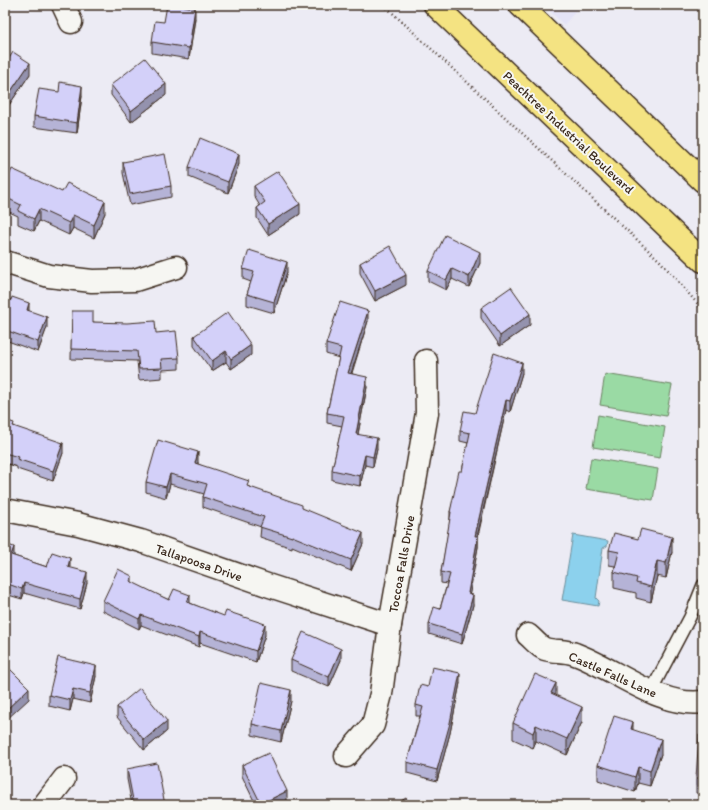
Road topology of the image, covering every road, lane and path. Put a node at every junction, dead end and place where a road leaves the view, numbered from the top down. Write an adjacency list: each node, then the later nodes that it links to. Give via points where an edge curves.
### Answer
1 (384, 5): 8 (path, via 660,261)
2 (435, 5): 5 (highway, Peachtree Industrial Boulevard)
3 (520, 5): 4 (highway)
4 (703, 181)
5 (703, 261)
6 (5, 262): 7 (street, via 49,276 92,282 135,280)
7 (176, 267)
8 (703, 310)
9 (426, 361): 12 (street, Toccoa Falls Drive, via 427,413)
10 (5, 510): 12 (street, Tallapoosa Drive, via 78,524 141,541)
11 (703, 585): 14 (lane, via 690,617)
12 (390, 625): 16 (street, Toccoa Falls Drive, via 381,694 373,725)
13 (528, 635): 14 (street, Castle Falls Lane, via 544,648 574,653)
14 (651, 691): 15 (street, Castle Falls Lane, via 672,699)
15 (703, 702)
16 (346, 756)
17 (64, 779): 18 (street)
18 (44, 805)

